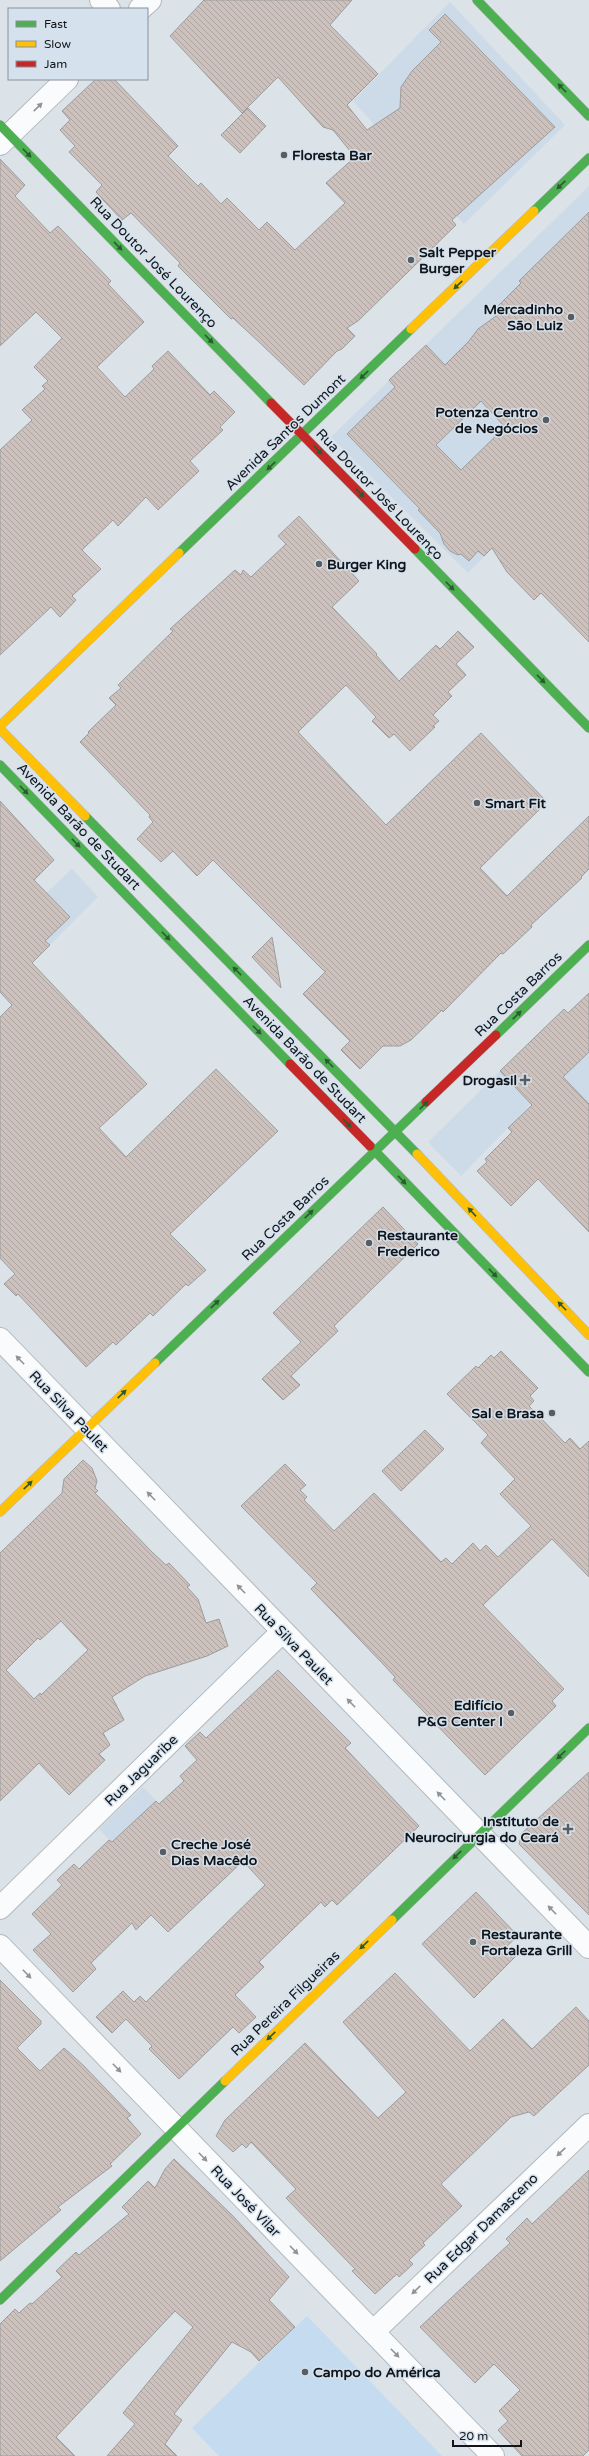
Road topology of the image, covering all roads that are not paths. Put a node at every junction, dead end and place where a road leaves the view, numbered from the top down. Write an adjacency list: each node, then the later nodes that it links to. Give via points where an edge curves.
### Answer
1 (100, 0): 4 (street)
2 (150, 0): 5 (street)
3 (477, 0): 7 (main road, one-way to 3)
4 (108, 8)
5 (141, 8)
6 (66, 80): 8 (street, one-way to 6)
7 (589, 116)
8 (3, 135): 10 (main road, Rua Doutor José Lourenço, one-way to 10)
9 (589, 158): 10 (main road, Avenida Santos Dumont, one-way to 10)
10 (303, 435): 11 (main road, Avenida Santos Dumont, one-way to 11); 12 (main road, Rua Doutor José Lourenço, one-way to 12)
11 (0, 727): 15 (main road, Avenida Barão de Studart, one-way to 11)
12 (589, 728)
13 (0, 765): 16 (main road, Avenida Barão de Studart, one-way to 16)
14 (589, 945): 15 (main road, Rua Costa Barros, one-way to 14)
15 (396, 1132): 16 (main road, Rua Costa Barros); 17 (main road, Avenida Barão de Studart, one-way to 15)
16 (375, 1152): 19 (main road, Avenida Barão de Studart, one-way to 19); 20 (main road, Rua Costa Barros, one-way to 16)
17 (589, 1335)
18 (0, 1339): 20 (street, Rua Silva Paulet, one-way to 18)
19 (589, 1372)
20 (86, 1428): 21 (main road, Rua Costa Barros, one-way to 20); 22 (street, Rua Silva Paulet, one-way to 20)
21 (0, 1512)
22 (282, 1632): 24 (street, Rua Silva Paulet, one-way to 22); 25 (street, Rua Jaguaribe)
23 (589, 1728): 24 (main road, Rua Pereira Filgueiras, one-way to 24)
24 (478, 1834): 27 (street, Rua Silva Paulet, one-way to 24); 29 (main road, Rua Pereira Filgueiras, one-way to 29)
25 (0, 1908)
26 (0, 1946): 29 (street, Rua José Vilar, one-way to 29)
27 (589, 1947)
28 (589, 2125): 31 (street, Rua Edgar Damasceno, one-way to 31)
29 (176, 2129): 30 (main road, Rua Pereira Filgueiras); 31 (street, Rua José Vilar, one-way to 31)
30 (0, 2300)
31 (374, 2331): 32 (street, Rua José Vilar, one-way to 32)
32 (493, 2456)

